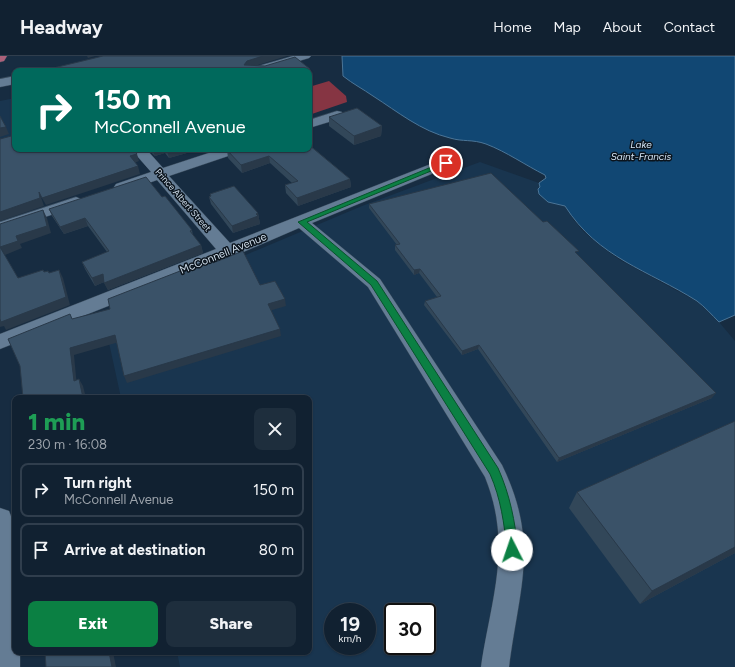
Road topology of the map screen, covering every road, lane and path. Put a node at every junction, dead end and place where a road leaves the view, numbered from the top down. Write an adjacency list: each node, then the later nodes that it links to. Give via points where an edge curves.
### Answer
1 (305, 56): 2 (street)
2 (263, 68)
3 (12, 81): 4 (street)
4 (0, 83)
5 (337, 115): 6 (street)
6 (312, 123)
7 (141, 152): 10 (street, Prince Albert Street)
8 (226, 152): 10 (street)
9 (446, 163): 13 (street, McConnell Avenue)
10 (160, 174): 11 (street); 15 (street, Prince Albert Street)
11 (104, 193)
12 (89, 198): 14 (street)
13 (302, 222): 15 (street, McConnell Avenue); 19 (street, via 374,283 501,487 511,527 512,550)
14 (0, 227)
15 (228, 252): 16 (street, McConnell Avenue)
16 (0, 342)
17 (0, 519): 18 (street)
18 (6, 667)
19 (495, 667)

